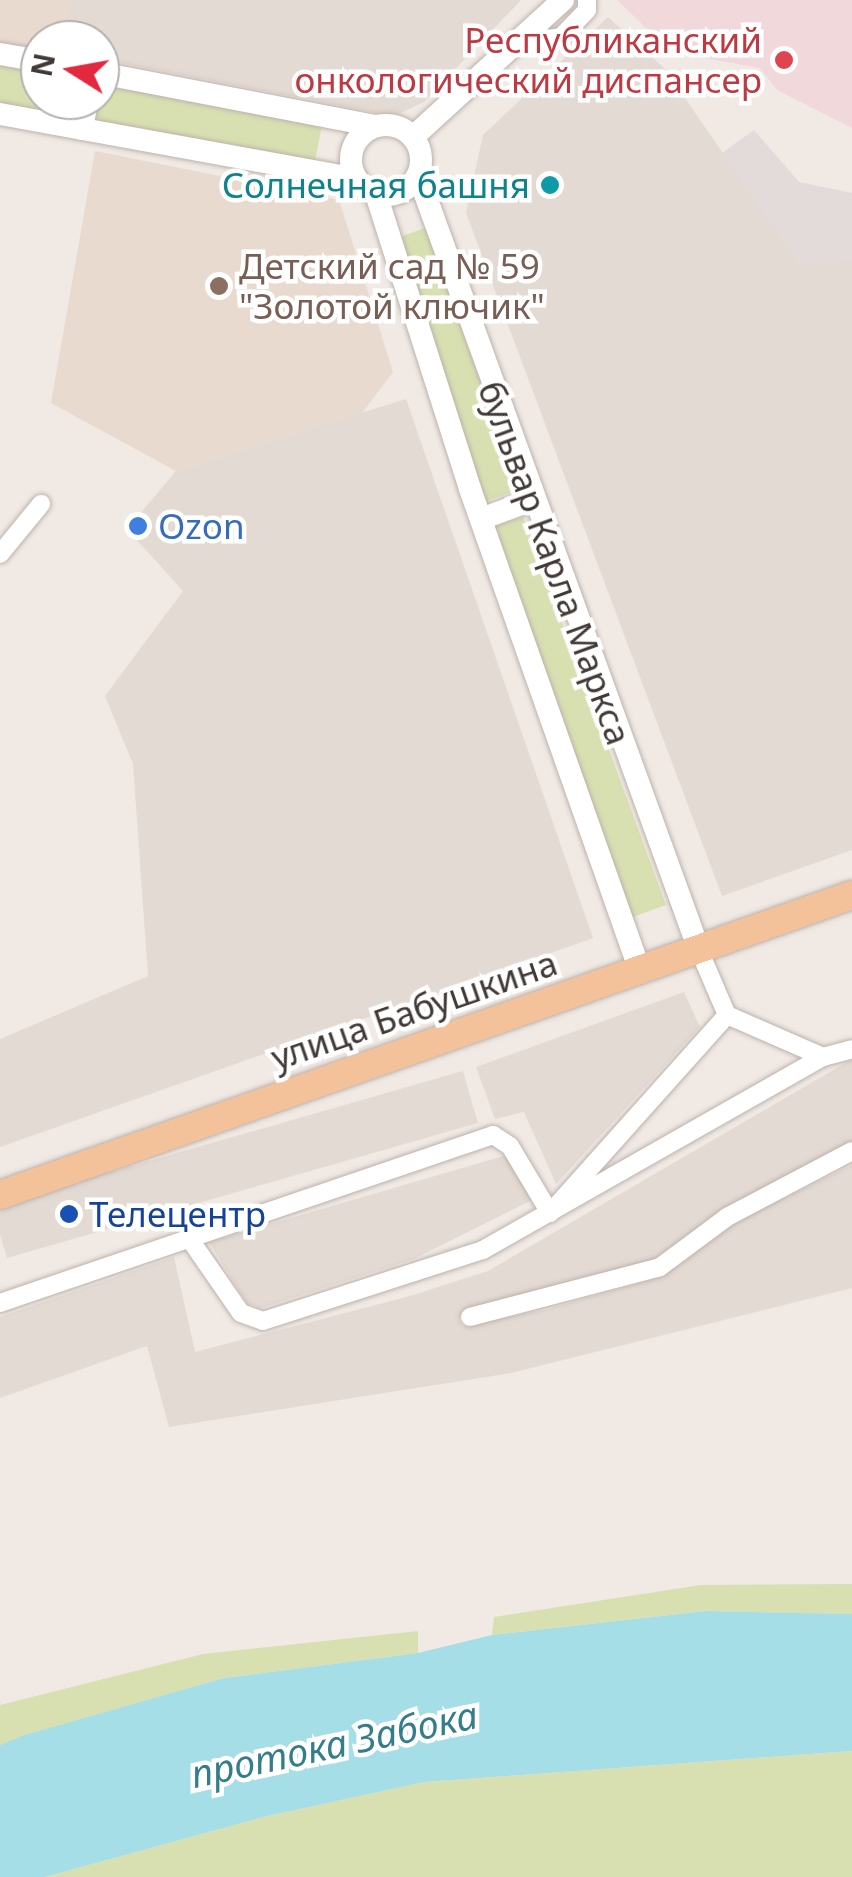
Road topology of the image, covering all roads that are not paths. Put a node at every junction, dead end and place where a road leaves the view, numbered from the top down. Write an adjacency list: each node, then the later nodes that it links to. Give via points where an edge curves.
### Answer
1 (563, 0): 3 (street)
2 (586, 0): 3 (street, via 587,10 561,37)
3 (519, 43): 9 (street)
4 (120, 77): 7 (street)
5 (0, 114): 8 (street)
6 (84, 120): 8 (street)
7 (374, 126): 9 (street, via 396,126); 11 (street, via 353,146)
8 (82, 129): 11 (street)
9 (413, 137): 10 (street, via 421,155)
10 (418, 175): 12 (street, via 405,190); 13 (street, бульвар Карла Маркса)
11 (356, 179): 12 (street)
12 (376, 194): 15 (street, бульвар Карла Маркса)
13 (532, 500): 15 (street); 18 (street, бульвар Карла Маркса)
14 (41, 504): 16 (street)
15 (481, 519): 19 (street, бульвар Карла Маркса)
16 (0, 554)
17 (852, 895): 18 (main road, улица Бабушкина)
18 (698, 950): 19 (main road, улица Бабушкина); 20 (street)
19 (640, 971): 24 (main road, улица Бабушкина)
20 (728, 1015): 22 (street); 25 (street)
21 (852, 1049): 22 (street)
22 (823, 1058): 25 (street)
23 (852, 1151): 28 (street, via 727,1217 660,1268)
24 (0, 1194)
25 (550, 1213): 26 (street, via 510,1146 493,1135); 26 (street, via 431,1270 263,1321 241,1313)
26 (189, 1238): 27 (street)
27 (0, 1303)
28 (470, 1317)

